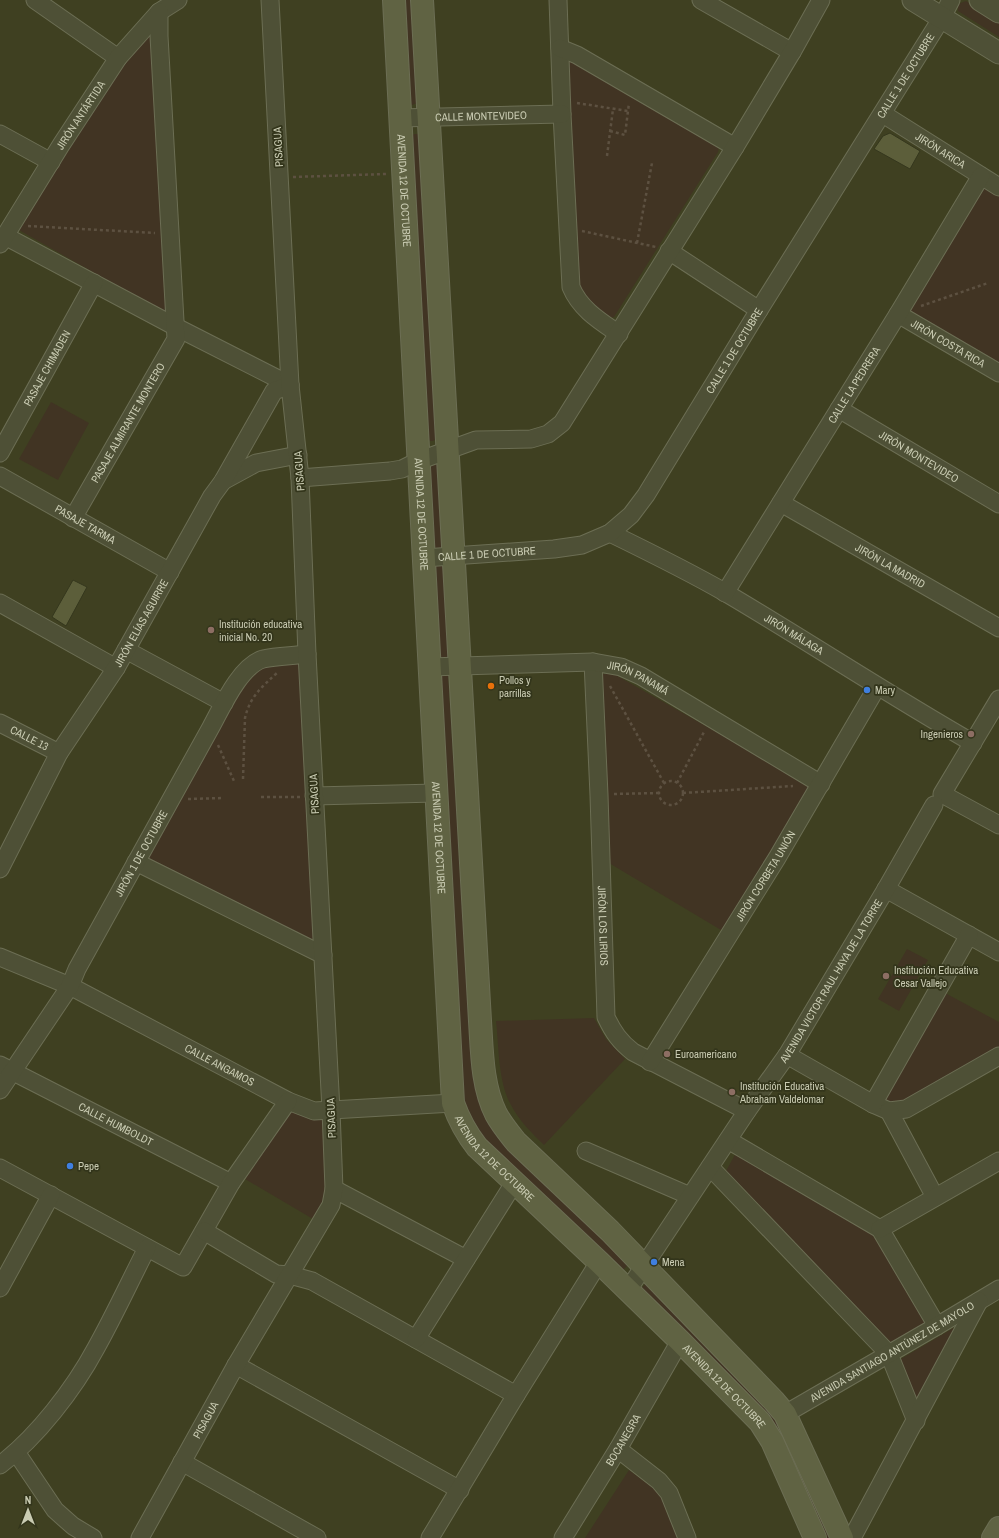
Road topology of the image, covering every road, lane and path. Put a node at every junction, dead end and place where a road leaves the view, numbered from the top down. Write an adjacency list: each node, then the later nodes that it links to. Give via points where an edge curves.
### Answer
1 (35, 0): 18 (street)
2 (178, 0): 12 (street, JIRÓN ANTÁRTIDA)
3 (270, 0): 34 (street, PISAGUA)
4 (394, 0): 25 (main road, AVENIDA 12 DE OCTUBRE)
5 (422, 0): 24 (main road)
6 (558, 0): 15 (street)
7 (701, 0): 16 (street)
8 (821, 0): 16 (street)
9 (913, 0): 14 (street)
10 (951, 0): 14 (street, CALLE 1 DE OCTUBRE)
11 (980, 0): 13 (street)
12 (159, 12): 18 (street, JIRÓN ANTÁRTIDA); 37 (street, PASAJE ALMIRANTE MONTERO)
13 (999, 12)
14 (941, 18): 17 (street); 23 (street, CALLE 1 DE OCTUBRE)
15 (560, 48): 19 (street, via 577,55); 20 (street)
16 (792, 52): 28 (street)
17 (999, 53)
18 (118, 58): 30 (street, JIRÓN ANTÁRTIDA)
19 (631, 87): 22 (path); 28 (street)
20 (561, 107): 21 (path); 24 (street, CALLE MONTEVIDEO); 36 (street)
21 (613, 109): 22 (path); 26 (path)
22 (628, 111): 26 (path, via 625,135)
23 (883, 114): 33 (street, JIRÓN ARICA); 43 (street, CALLE 1 DE OCTUBRE)
24 (428, 117): 25 (street, CALLE MONTEVIDEO); 50 (main road)
25 (400, 118): 32 (main road, AVENIDA 12 DE OCTUBRE)
26 (610, 131): 29 (path)
27 (0, 134): 30 (street)
28 (735, 147): 40 (street)
29 (607, 156)
30 (51, 162): 38 (street, JIRÓN ANTÁRTIDA)
31 (652, 164): 39 (path)
32 (403, 173): 34 (path); 53 (main road, AVENIDA 12 DE OCTUBRE)
33 (981, 176): 35 (street, JIRÓN ARICA); 44 (street, CALLE LA PEDRERA)
34 (280, 177): 48 (street, PISAGUA)
35 (999, 187)
36 (568, 228): 39 (path); 46 (street, via 571,287 575,298 592,315)
37 (171, 234): 38 (path); 45 (street, PASAJE ALMIRANTE MONTERO)
38 (6, 235): 41 (street)
39 (637, 243): 40 (path)
40 (669, 250): 43 (street); 46 (street)
41 (94, 283): 45 (street); 51 (street, PASAJE CHIMADEN)
42 (988, 283): 44 (path)
43 (759, 310): 60 (street, CALLE 1 DE OCTUBRE, via 646,495 631,516)
44 (898, 314): 47 (street, JIRÓN COSTA RICA); 49 (street, CALLE LA PEDRERA)
45 (176, 327): 48 (street); 59 (street, PASAJE ALMIRANTE MONTERO, via 176,340)
46 (618, 334): 50 (street, via 562,423 548,434 531,439 476,440)
47 (999, 373)
48 (290, 385): 52 (street, PISAGUA); 56 (street, JIRÓN ELÍAS AGUIRRE, via 274,391)
49 (839, 409): 57 (street, CALLE LA PEDRERA); 58 (street, JIRÓN MONTEVIDEO)
50 (447, 450): 53 (street); 61 (main road)
51 (0, 453)
52 (298, 455): 55 (street, PISAGUA); 56 (street, via 256,463)
53 (418, 461): 55 (street, via 402,469 390,471); 62 (main road, AVENIDA 12 DE OCTUBRE)
54 (0, 476): 59 (street, PASAJE TARMA)
55 (300, 478): 68 (street, PISAGUA)
56 (223, 481): 63 (street, JIRÓN ELÍAS AGUIRRE)
57 (781, 503): 64 (street, CALLE LA PEDRERA); 66 (street, JIRÓN LA MADRID)
58 (999, 504)
59 (74, 518): 63 (street, PASAJE TARMA)
60 (610, 533): 61 (street, CALLE 1 DE OCTUBRE, via 582,545); 64 (street, JIRÓN MÁLAGA, via 661,557)
61 (453, 556): 62 (street, CALLE 1 DE OCTUBRE); 70 (main road)
62 (424, 558): 71 (main road, AVENIDA 12 DE OCTUBRE)
63 (170, 572): 67 (street, JIRÓN ELÍAS AGUIRRE)
64 (726, 593): 73 (street, JIRÓN MÁLAGA)
65 (0, 603): 72 (street)
66 (999, 628)
67 (126, 650): 72 (street, JIRÓN ELÍAS AGUIRRE); 75 (street)
68 (302, 654): 75 (street, JIRÓN 1 DE OCTUBRE, via 262,660 244,671); 81 (path, via 258,691 249,704 245,718); 90 (street, PISAGUA)
69 (595, 662): 70 (street, JIRÓN PANAMÁ); 76 (street, JIRÓN PANAMÁ, via 621,667 641,676); 83 (path); 89 (street, JIRÓN LOS LIRIOS)
70 (460, 666): 71 (street, JIRÓN PANAMÁ); 131 (main road, via 480,1021 484,1073 490,1100 501,1122 516,1142)
71 (429, 667): 87 (main road, AVENIDA 12 DE OCTUBRE)
72 (116, 668): 80 (street, JIRÓN ELÍAS AGUIRRE)
73 (877, 687): 79 (street, JIRÓN MÁLAGA); 85 (street, JIRÓN CORBETA UNIÓN)
74 (999, 699): 79 (street, AVENIDA VICTOR RAUL HAYA DE LA TORRE)
75 (224, 703): 78 (street, JIRÓN 1 DE OCTUBRE)
76 (712, 718): 84 (path); 85 (street, JIRÓN PANAMÁ)
77 (0, 723): 80 (street, CALLE 13)
78 (210, 727): 82 (path); 93 (street, JIRÓN 1 DE OCTUBRE)
79 (973, 743): 94 (street, AVENIDA VICTOR RAUL HAYA DE LA TORRE)
80 (60, 753): 97 (street, JIRÓN ELÍAS AGUIRRE)
81 (243, 780)
82 (234, 781)
83 (664, 783): 84 (path); 88 (path)
84 (677, 783): 86 (path)
85 (821, 784): 86 (path); 106 (street, JIRÓN CORBETA UNIÓN)
86 (683, 792): 88 (path, via 681,800 674,805 663,802)
87 (436, 793): 90 (street); 110 (main road, AVENIDA 12 DE OCTUBRE)
88 (659, 793): 89 (path)
89 (599, 795): 106 (street, JIRÓN LOS LIRIOS, via 606,1017 622,1044)
90 (314, 796): 91 (path); 101 (street, PISAGUA)
91 (261, 797)
92 (223, 798): 93 (path)
93 (171, 800): 96 (street, JIRÓN 1 DE OCTUBRE)
94 (938, 800): 95 (street); 98 (street, AVENIDA VICTOR RAUL HAYA DE LA TORRE)
95 (999, 825)
96 (136, 862): 101 (street); 103 (street, JIRÓN 1 DE OCTUBRE)
97 (0, 869)
98 (886, 889): 99 (street); 104 (street, AVENIDA VICTOR RAUL HAYA DE LA TORRE)
99 (969, 935): 100 (street); 111 (street)
100 (999, 952)
101 (323, 956): 112 (street, PISAGUA)
102 (0, 957): 103 (street, CALLE ANGAMOS)
103 (70, 986): 107 (street, JIRÓN 1 DE OCTUBRE); 109 (street, CALLE ANGAMOS)
104 (787, 1055): 111 (street); 113 (street, AVENIDA VICTOR RAUL HAYA DE LA TORRE)
105 (999, 1056): 114 (street, via 906,1109)
106 (650, 1062): 113 (street, JIRÓN LOS LIRIOS)
107 (6, 1068): 108 (street, JIRÓN 1 DE OCTUBRE); 120 (street, CALLE HUMBOLDT)
108 (0, 1090)
109 (288, 1101): 112 (street, CALLE ANGAMOS, via 314,1111); 120 (street)
110 (453, 1103): 112 (street, CALLE ANGAMOS); 121 (main road, AVENIDA 12 DE OCTUBRE, via 466,1134)
111 (873, 1104): 114 (street)
112 (331, 1110): 122 (street, PISAGUA)
113 (747, 1111): 115 (street, AVENIDA VICTOR RAUL HAYA DE LA TORRE)
114 (889, 1111): 125 (street)
115 (728, 1140): 118 (street, AVENIDA VICTOR RAUL HAYA DE LA TORRE); 126 (street)
116 (586, 1151): 124 (street)
117 (999, 1161): 125 (street)
118 (710, 1167): 124 (street, AVENIDA VICTOR RAUL HAYA DE LA TORRE); 140 (street)
119 (0, 1168): 123 (street)
120 (231, 1183): 127 (street)
121 (514, 1183): 129 (street); 130 (main road, AVENIDA 12 DE OCTUBRE)
122 (334, 1189): 129 (street); 132 (street, PISAGUA, via 331,1205)
123 (51, 1195): 128 (street); 133 (street)
124 (690, 1196): 131 (street, AVENIDA VICTOR RAUL HAYA DE LA TORRE)
125 (935, 1197): 126 (street)
126 (880, 1230): 137 (street)
127 (204, 1231): 128 (street, via 181,1267); 132 (street, via 276,1274)
128 (147, 1248): 146 (street, via 96,1350 64,1397)
129 (466, 1259): 138 (street)
130 (599, 1262): 135 (main road, AVENIDA 12 DE OCTUBRE); 142 (street)
131 (644, 1266): 135 (street, AVENIDA VICTOR RAUL HAYA DE LA TORRE); 143 (main road)
132 (290, 1275): 138 (street, via 312,1281); 141 (street, PISAGUA)
133 (0, 1288)
134 (999, 1289): 136 (street, AVENIDA SANTIAGO ANTÚNEZ DE MAYOLO)
135 (628, 1290): 139 (main road, AVENIDA 12 DE OCTUBRE)
136 (979, 1301): 137 (street, AVENIDA SANTIAGO ANTÚNEZ DE MAYOLO); 144 (street)
137 (937, 1326): 140 (street, AVENIDA SANTIAGO ANTÚNEZ DE MAYOLO)
138 (416, 1339): 142 (street)
139 (680, 1341): 145 (street, BOCANEGRA); 157 (main road, AVENIDA 12 DE OCTUBRE, via 760,1422 772,1441)
140 (889, 1354): 143 (street, AVENIDA SANTIAGO ANTÚNEZ DE MAYOLO); 144 (street)
141 (236, 1365): 147 (street, PISAGUA); 149 (street)
142 (516, 1395): 149 (street)
143 (785, 1414): 158 (main road)
144 (916, 1421): 159 (street)
145 (618, 1449): 155 (street, BOCANEGRA); 156 (street, via 665,1487)
146 (16, 1452): 148 (street); 151 (street, via 55,1510 73,1526)
147 (182, 1462): 152 (street, PISAGUA); 153 (street)
148 (0, 1465)
149 (460, 1490): 154 (street)
150 (999, 1528): 160 (main road)
151 (93, 1538)
152 (140, 1538)
153 (317, 1538)
154 (430, 1538)
155 (563, 1538)
156 (687, 1538)
157 (815, 1538)
158 (842, 1538)
159 (852, 1538)
160 (993, 1538)

